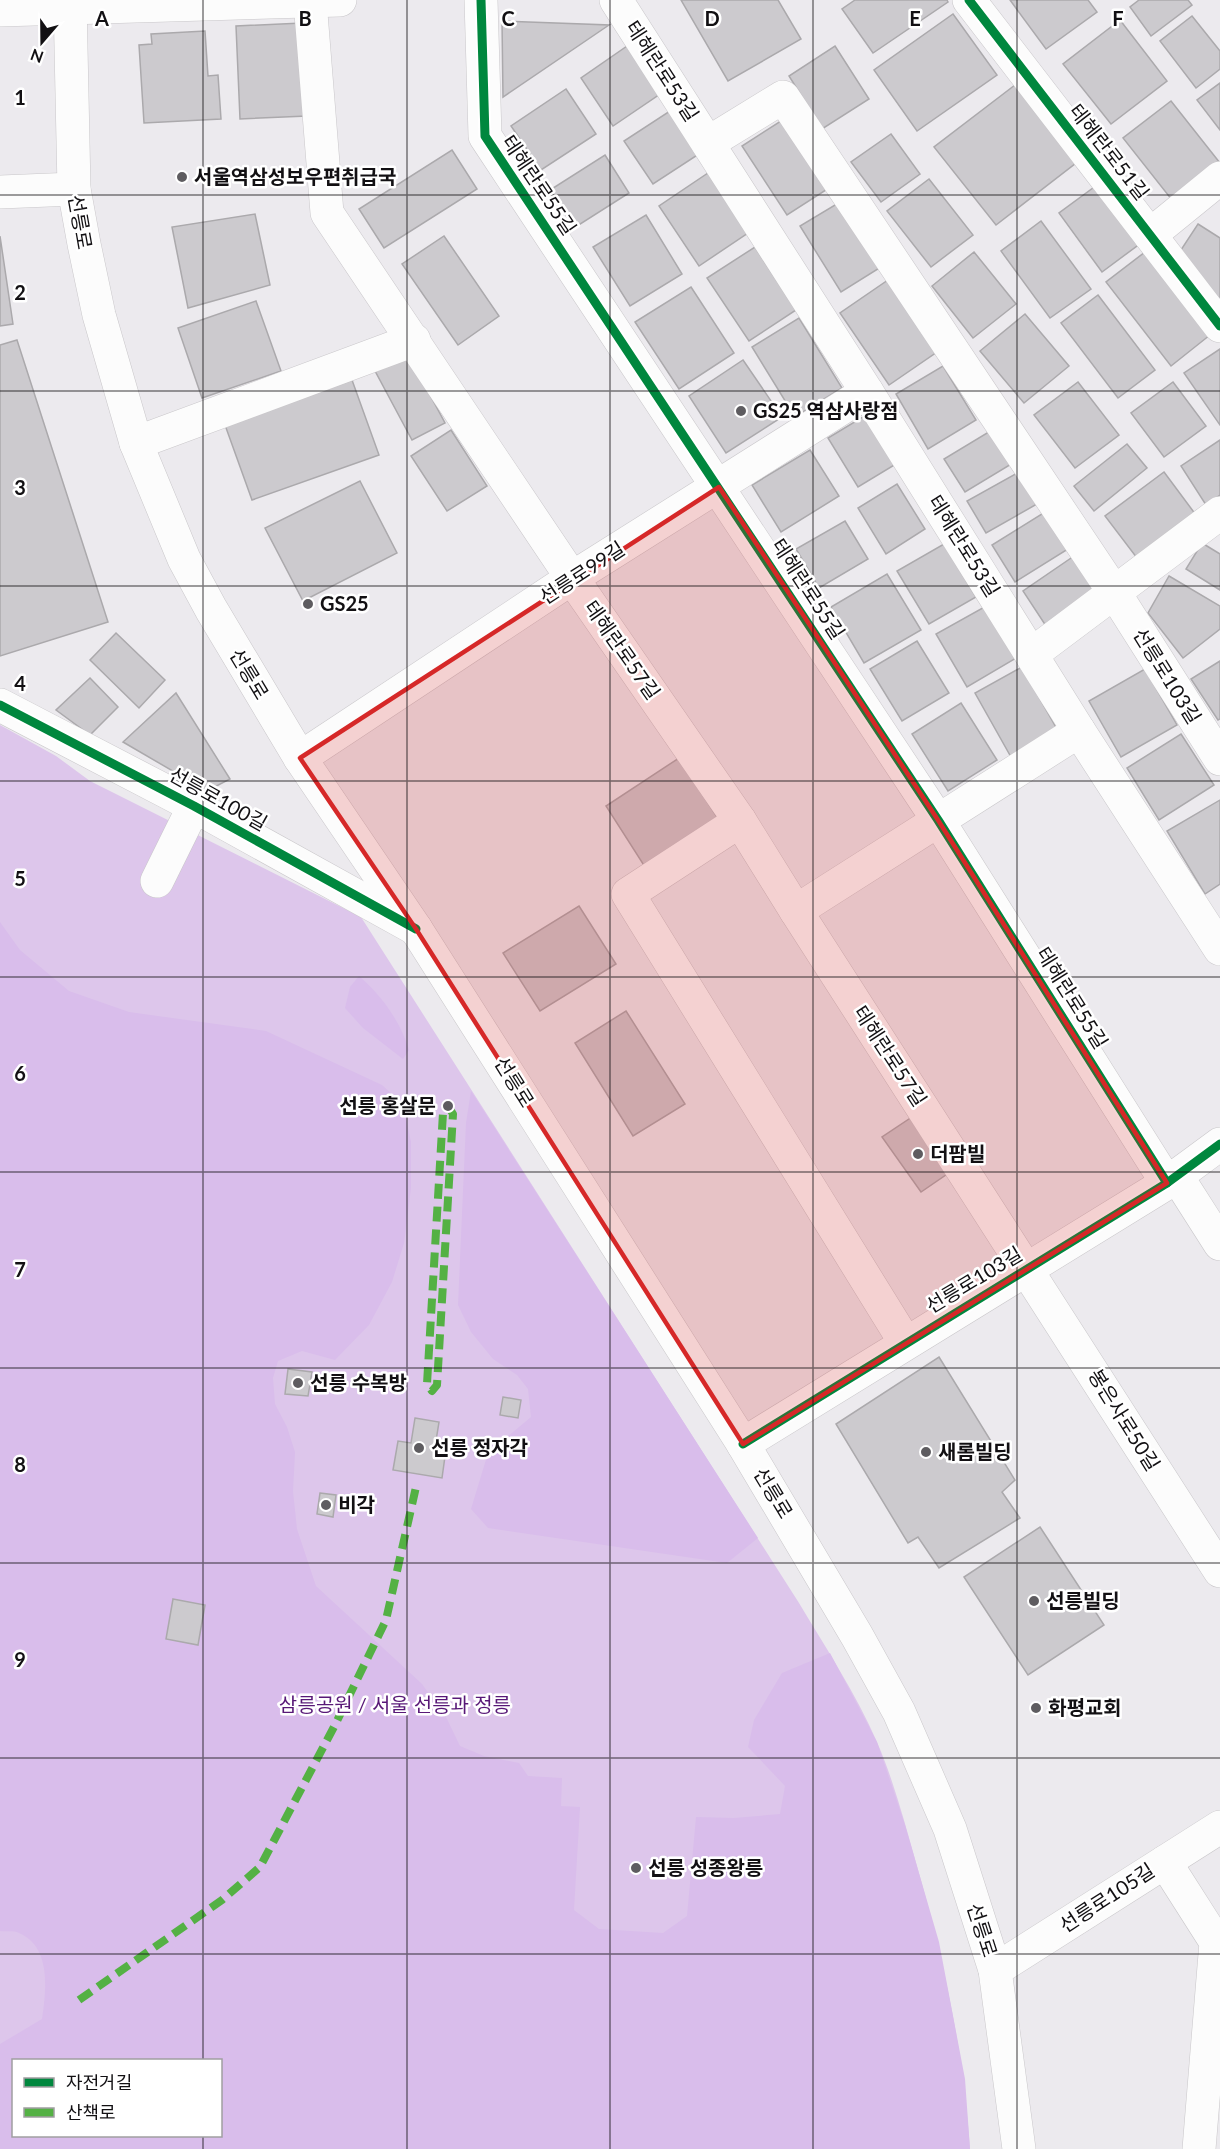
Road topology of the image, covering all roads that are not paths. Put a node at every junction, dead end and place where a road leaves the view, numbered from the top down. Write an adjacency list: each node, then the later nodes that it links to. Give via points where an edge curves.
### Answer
1 (481, 0): 16 (street, 테헤란로55길, via 485,136)
2 (616, 0): 7 (street, 테헤란로53길)
3 (969, 0): 11 (street, 테헤란로51길)
4 (325, 1): 5 (street); 13 (street, 테헤란로57길, via 327,213)
5 (70, 3): 6 (street); 9 (street, 선릉로)
6 (0, 10)
7 (708, 143): 14 (street, 테헤란로53길); 19 (street, 테헤란로53길, via 783,97)
8 (1220, 178): 11 (street)
9 (74, 189): 10 (street); 15 (street, 선릉로, via 99,315)
10 (0, 192)
11 (1150, 235): 12 (street, 테헤란로51길)
12 (1220, 326)
13 (414, 340): 15 (street); 18 (street, 테헤란로57길)
14 (867, 392): 16 (street, 선릉로99길); 20 (street, 테헤란로53길)
15 (136, 443): 23 (street, 선릉로, via 184,559)
16 (719, 487): 18 (street, 선릉로99길); 26 (street, 테헤란로55길)
17 (1220, 513): 19 (street)
18 (572, 578): 23 (street, 선릉로99길); 27 (street, 테헤란로57길)
19 (1114, 592): 20 (street); 24 (street, 선릉로103길)
20 (1032, 654): 22 (street, 테헤란로53길)
21 (0, 705): 25 (street, 선릉로100길)
22 (1079, 731): 26 (street); 31 (street, 테헤란로53길)
23 (300, 758): 30 (street, 선릉로)
24 (1220, 759)
25 (194, 806): 28 (street); 30 (street, 선릉로100길)
26 (938, 820): 29 (street); 33 (street, 테헤란로55길)
27 (740, 821): 29 (street, 테헤란로57길); 36 (street, via 628,894)
28 (157, 881)
29 (796, 911): 35 (street, 테헤란로57길)
30 (416, 929): 37 (street, 선릉로)
31 (1220, 949)
32 (1220, 1143): 33 (street, 선릉로103길)
33 (1172, 1179): 34 (street); 35 (street, 선릉로103길)
34 (1220, 1244)
35 (1028, 1269): 36 (street, 선릉로103길); 38 (street, 봉은사로50길)
36 (905, 1342): 37 (street, 선릉로103길)
37 (743, 1444): 41 (street, 선릉로, via 899,1712 950,1829)
38 (1220, 1571)
39 (1220, 1827): 40 (street, 선릉로105길)
40 (1165, 1862): 41 (street, 선릉로105길); 43 (street, via 1216,1942)
41 (995, 1970): 42 (street, 선릉로)
42 (1019, 2149)
43 (1199, 2149)

